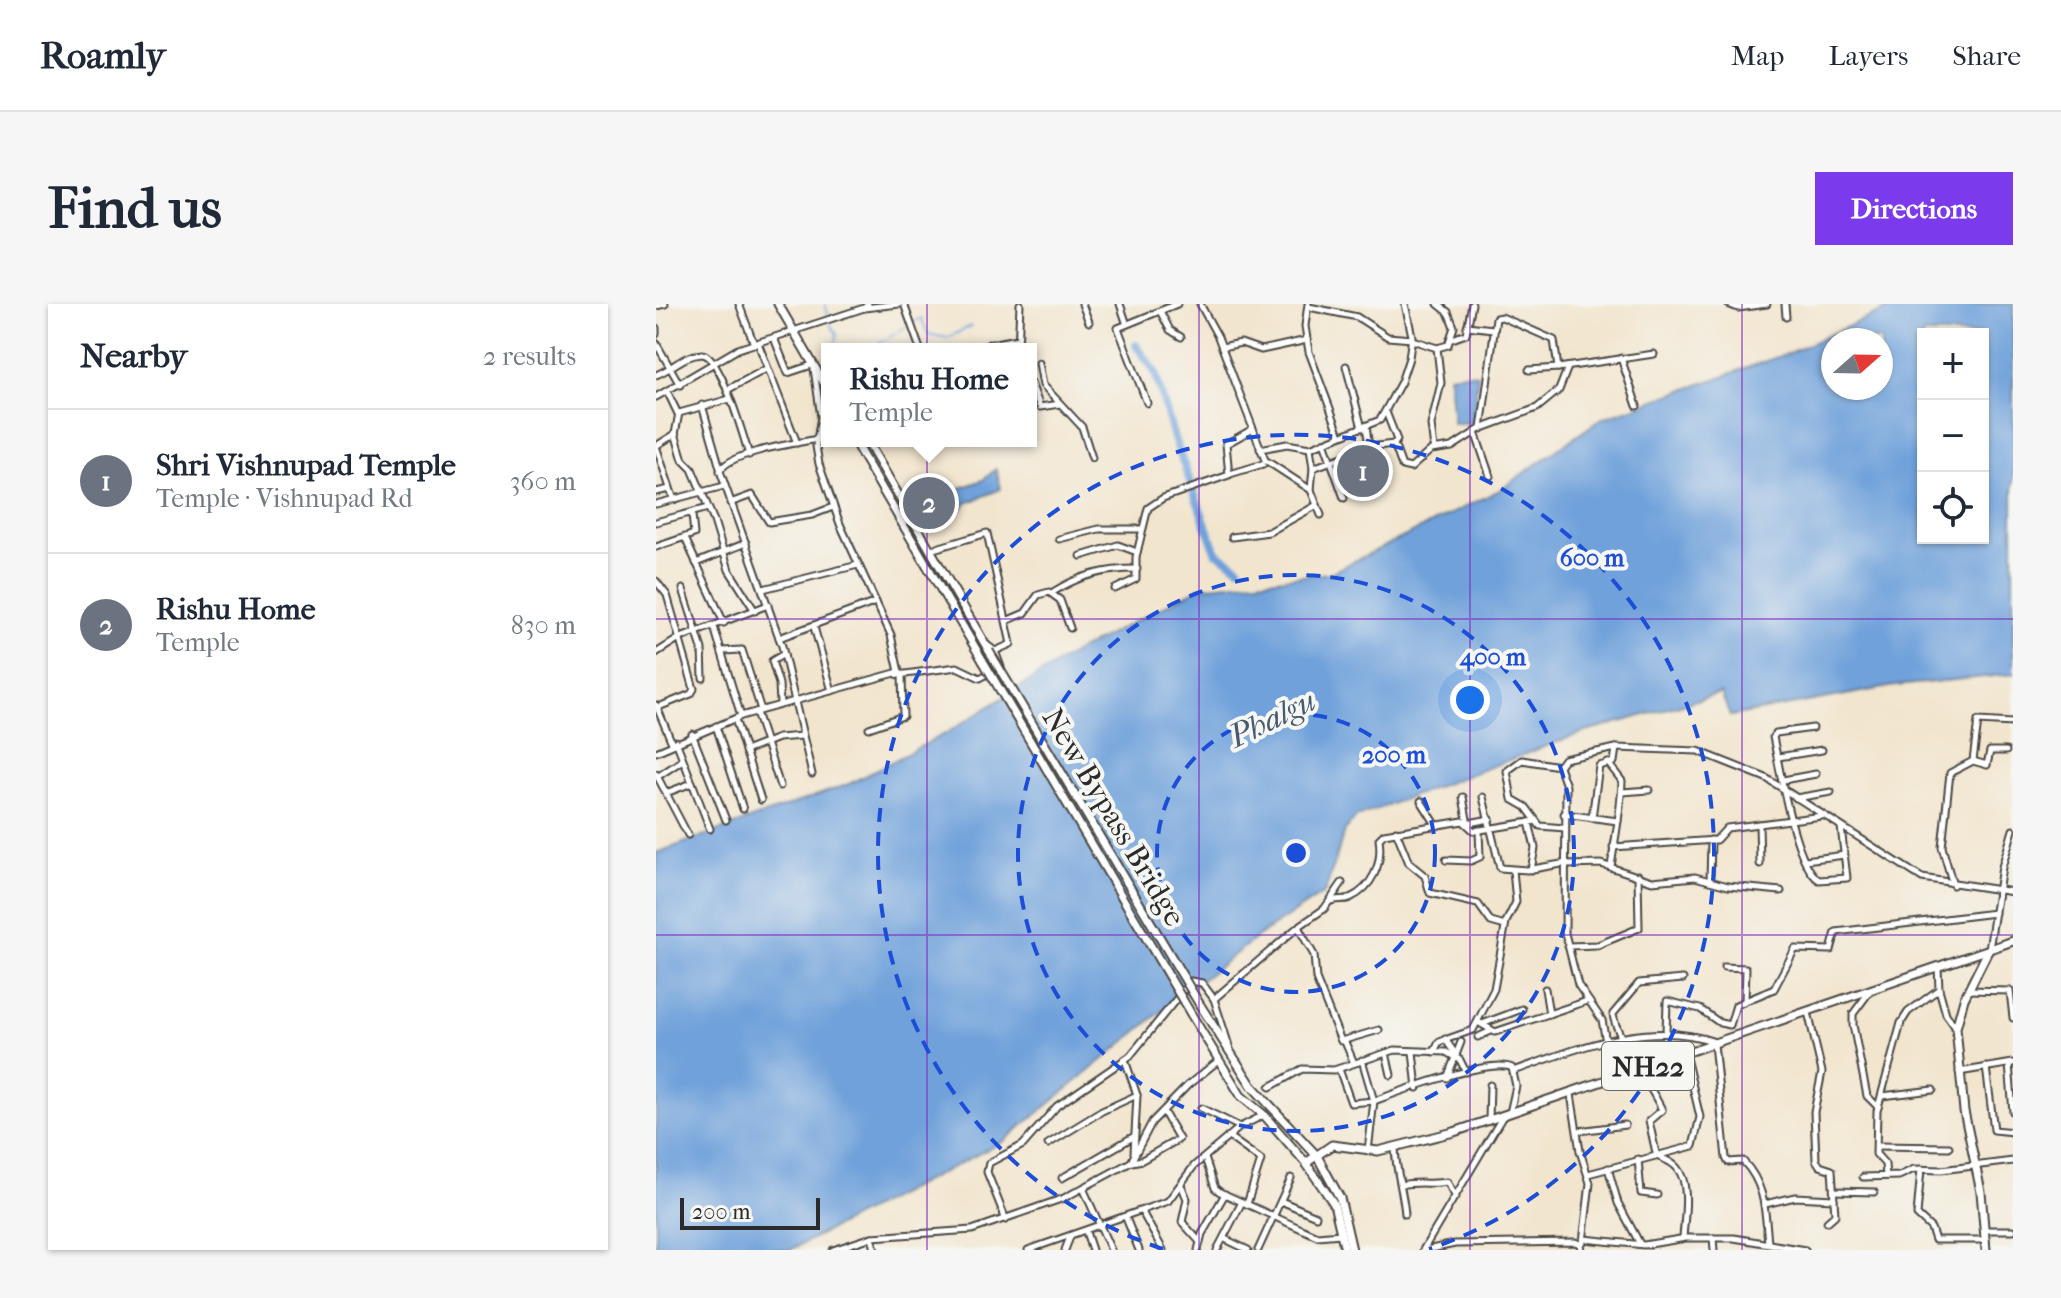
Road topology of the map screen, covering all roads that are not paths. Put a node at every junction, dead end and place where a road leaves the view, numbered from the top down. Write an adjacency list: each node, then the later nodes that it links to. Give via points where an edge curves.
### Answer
1 (665, 304): 16 (street)
2 (739, 304): 40 (street)
3 (778, 304): 28 (main road)
4 (901, 304): 17 (street); 37 (street)
5 (1020, 304): 32 (street)
6 (1082, 304): 23 (street)
7 (1120, 304): 24 (street)
8 (1177, 304): 20 (street)
9 (1200, 304): 41 (street)
10 (1405, 304): 35 (street)
11 (1438, 304): 33 (street, via 1453,324)
12 (1472, 304): 25 (street)
13 (1728, 304): 14 (street)
14 (1767, 304)
15 (1785, 304): 22 (street)
16 (656, 306)
17 (866, 306): 28 (street)
18 (1145, 306): 21 (street)
19 (1308, 306): 34 (street); 35 (street, via 1357,317 1383,335)
20 (1160, 311): 21 (street); 30 (street, via 1170,330)
21 (1150, 314): 24 (street)
22 (1786, 317)
23 (1089, 322)
24 (1126, 322): 62 (street, via 1118,326 1119,333)
25 (1467, 326): 27 (street); 33 (street, via 1465,335)
26 (656, 328): 29 (street)
27 (1493, 329): 50 (street, via 1496,318 1502,317 1552,339); 70 (street)
28 (794, 333): 31 (street); 47 (main road)
29 (656, 334)
30 (1181, 337)
31 (774, 338): 40 (street); 47 (street, via 788,373)
32 (1018, 339): 38 (street); 39 (street)
33 (1452, 339): 42 (street, via 1447,347)
34 (1307, 340): 41 (street, via 1261,350 1241,343); 72 (street)
35 (1412, 340): 42 (street); 66 (street)
36 (656, 343): 51 (street)
37 (917, 343)
38 (995, 343)
39 (1018, 343)
40 (756, 344): 45 (street); 52 (street)
41 (1222, 347): 69 (street)
42 (1437, 348): 83 (street, via 1441,383 1431,425)
43 (1654, 354): 44 (street)
44 (1621, 358): 49 (street); 65 (street)
45 (714, 363): 51 (street, via 704,354); 56 (street); 57 (street)
46 (1039, 363): 63 (street, via 1043,385)
47 (813, 366): 55 (main road); 73 (street, via 821,417)
48 (1346, 366): 68 (street)
49 (1568, 367): 50 (street); 70 (street, via 1561,387 1544,404)
50 (1558, 368): 53 (street)
51 (668, 369): 54 (street); 56 (street)
52 (766, 369): 57 (street); 75 (street)
53 (1529, 370)
54 (656, 375)
55 (821, 377)
56 (680, 385): 58 (street)
57 (727, 390): 60 (street)
58 (667, 391): 59 (street); 67 (street)
59 (656, 397)
60 (730, 399): 64 (street); 84 (street)
61 (1037, 399): 63 (street, via 1040,407)
62 (1147, 403)
63 (1060, 404): 85 (street, via 1082,427)
64 (702, 405): 67 (street); 88 (street)
65 (1637, 406)
66 (1386, 412): 68 (street); 76 (street)
67 (678, 414): 71 (street)
68 (1364, 427): 72 (street); 80 (street)
69 (1253, 429): 82 (street); 90 (street, via 1226,444)
70 (1478, 430): 83 (street, via 1452,447); 91 (street)
71 (675, 433): 77 (street); 96 (street)
72 (1340, 435): 74 (street)
73 (818, 439): 75 (street); 102 (street, via 817,458)
74 (1324, 442): 81 (street); 86 (street)
75 (797, 443): 84 (street)
76 (1394, 444): 80 (street); 83 (street, via 1400,463 1408,469)
77 (656, 446): 93 (street)
78 (858, 447): 261 (main road, New Bypass Bridge, bridge)
79 (870, 447): 113 (main road, New Bypass Bridge)
80 (1369, 447): 86 (street)
81 (1310, 448): 82 (street, via 1287,444); 89 (street)
82 (1260, 449): 94 (street, via 1271,468)
83 (1434, 449)
84 (749, 455): 88 (street)
85 (1092, 458)
86 (1331, 460): 89 (street); 97 (street)
87 (1263, 464): 90 (street)
88 (720, 468): 92 (street)
89 (1313, 468): 94 (street)
90 (1229, 475): 107 (street, via 1150,505)
91 (1490, 476)
92 (724, 486): 96 (street); 99 (street)
93 (670, 489): 95 (street); 98 (street)
94 (1311, 490): 101 (street)
95 (656, 492)
96 (700, 492): 98 (street); 103 (street)
97 (1344, 498)
98 (674, 500): 100 (street)
99 (730, 503): 102 (street, via 752,495 769,522); 111 (street)
100 (656, 504)
101 (1317, 505): 105 (street); 108 (street, via 1266,533)
102 (833, 507): 118 (street)
103 (708, 508): 104 (street); 114 (street)
104 (692, 515): 106 (street); 109 (street, via 696,531)
105 (1321, 515)
106 (656, 522)
107 (1142, 529): 110 (street, via 1099,529); 115 (street)
108 (1232, 537)
109 (685, 538): 112 (street); 117 (street)
110 (1059, 539)
111 (746, 543): 114 (street); 122 (street)
112 (656, 547)
113 (929, 550): 128 (street, via 977,533 989,535); 137 (main road, New Bypass Bridge)
114 (724, 553): 117 (street); 127 (street, via 732,577)
115 (1137, 553): 116 (street, via 1118,545); 119 (street)
116 (1081, 556)
117 (696, 563): 129 (street)
118 (858, 565): 122 (street); 125 (street)
119 (1137, 569): 123 (street, via 1134,581); 124 (street, via 1085,576)
120 (656, 581): 135 (street, via 665,591)
121 (683, 589): 133 (street)
122 (763, 589): 126 (street)
123 (1115, 589)
124 (1053, 592): 128 (street, via 1038,595 1025,613); 132 (street)
125 (876, 602): 131 (street); 140 (street, via 898,654)
126 (768, 605): 127 (street); 134 (street)
127 (755, 611): 129 (street)
128 (1006, 621): 137 (street, via 1011,644)
129 (724, 623): 130 (street)
130 (714, 627): 133 (street); 136 (street)
131 (814, 627): 134 (street); 142 (street)
132 (1070, 628)
133 (697, 633): 135 (street); 141 (street)
134 (779, 638): 139 (street)
135 (678, 639): 138 (street); 145 (street, via 694,691)
136 (722, 651): 146 (street, via 742,650); 147 (street)
137 (992, 651): 140 (street, via 1001,667 988,677 957,667); 257 (main road, New Bypass Bridge, bridge)
138 (656, 653)
139 (784, 654): 143 (street); 144 (street, via 772,661)
140 (900, 674): 142 (street); 150 (street, via 903,716)
141 (703, 678)
142 (832, 692): 143 (street)
143 (795, 700): 144 (street); 153 (street)
144 (780, 704): 146 (street)
145 (656, 707): 154 (street)
146 (758, 711): 147 (street); 155 (street)
147 (738, 718): 149 (street); 158 (street)
148 (2013, 723): 163 (street, via 1978,721)
149 (716, 726): 152 (street); 183 (street)
150 (869, 728)
151 (1813, 728): 161 (street, via 1774,734)
152 (692, 734): 154 (street); 189 (street)
153 (802, 736): 155 (street); 166 (street)
154 (674, 742): 160 (street); 162 (street)
155 (766, 743): 158 (street); 171 (street)
156 (1616, 748): 164 (street, via 1614,762); 165 (street, via 1564,759); 175 (street, via 1698,751 1755,772)
157 (1822, 750): 161 (street)
158 (745, 751): 181 (street)
159 (2006, 751): 163 (street, via 1990,751 1987,765)
160 (656, 752)
161 (1778, 757): 169 (street)
162 (683, 760): 168 (street); 170 (street)
163 (1973, 761): 216 (street, via 1949,777 1942,847)
164 (1608, 763): 176 (street, via 1622,779); 186 (street, via 1599,766)
165 (1559, 766): 184 (street, via 1566,786); 191 (street, via 1522,760 1506,773 1512,799 1526,807)
166 (812, 774)
167 (1816, 774): 169 (street)
168 (657, 776): 172 (street)
169 (1783, 780): 175 (street)
170 (692, 783): 172 (street); 198 (street)
171 (780, 786)
172 (664, 790): 174 (street); 202 (street)
173 (1649, 790): 176 (street)
174 (656, 791)
175 (1786, 791): 180 (street); 188 (street)
176 (1622, 792): 190 (street)
177 (1831, 792): 180 (street)
178 (1463, 797): 192 (street)
179 (1483, 797): 187 (street)
180 (1795, 798): 185 (street)
181 (761, 800)
182 (1421, 801): 194 (street)
183 (743, 809)
184 (1564, 814): 186 (street); 197 (street)
185 (1823, 815): 188 (street); 195 (street)
186 (1592, 818): 190 (street)
187 (1490, 819): 192 (street); 196 (street)
188 (1793, 819): 193 (street); 207 (street)
189 (726, 820)
190 (1618, 821): 204 (street)
191 (1532, 822): 196 (street); 197 (street); 212 (street)
192 (1469, 824): 194 (street); 199 (street, via 1471,831)
193 (1759, 824): 203 (street, via 1727,828); 209 (street)
194 (1437, 826): 201 (street)
195 (1841, 827): 205 (street); 216 (street, via 1922,878)
196 (1492, 828): 199 (street); 211 (street, via 1500,868)
197 (1565, 828): 208 (street)
198 (710, 829)
199 (1479, 830): 206 (street, via 1480,857)
200 (2013, 830): 217 (street)
201 (1396, 831): 220 (street, via 1380,836 1378,866 1365,890); 222 (street, via 1430,893 1473,901 1491,922)
202 (688, 835)
203 (1711, 840): 204 (street); 214 (street)
204 (1613, 847): 210 (street)
205 (1845, 855): 207 (street); 207 (street, via 1848,876 1843,881 1816,879)
206 (1446, 860)
207 (1805, 860)
208 (1568, 864): 210 (street); 212 (street); 225 (street)
209 (1760, 864)
210 (1611, 867): 213 (street)
211 (1513, 870): 212 (street); 222 (street, via 1516,902)
212 (1531, 870)
213 (1638, 875): 214 (street, via 1652,881); 225 (street, via 1639,928 1595,946)
214 (1710, 881): 218 (street)
215 (1342, 883): 220 (street)
216 (1953, 885): 217 (street)
217 (1999, 890): 219 (street); 221 (street)
218 (1781, 891)
219 (2013, 892)
220 (1331, 901): 223 (street)
221 (1995, 913): 226 (street); 236 (street, via 1838,931 1831,950 1795,949 1774,989)
222 (1505, 926): 241 (street, via 1493,994)
223 (1298, 927): 234 (street); 249 (street, via 1314,955 1316,979)
224 (2013, 941): 226 (main road, NH22)
225 (1568, 946): 235 (street)
226 (1989, 949): 228 (main road, NH22); 232 (main road)
227 (1724, 967): 236 (street, via 1746,968)
228 (1938, 967): 231 (street); 233 (main road, NH22)
229 (1683, 979): 247 (street, via 1639,983 1614,1010)
230 (1545, 989): 239 (street)
231 (1939, 989): 242 (street); 278 (street, via 1901,1023)
232 (1968, 990): 240 (street, via 2010,991); 242 (main road)
233 (1870, 991): 238 (main road, NH22); 280 (street, via 1853,1014 1853,1025 1866,1093)
234 (1214, 999): 257 (street); 259 (street, via 1199,981 1188,983)
235 (1587, 1001): 239 (street); 251 (street, via 1602,1020)
236 (1745, 1001): 245 (street, via 1734,1006 1729,1026 1700,1009 1667,1001)
237 (1522, 1009): 241 (street)
238 (1808, 1012): 252 (main road, NH22); 316 (street, via 1822,1072 1814,1112 1816,1160 1832,1170)
239 (1549, 1014): 244 (street)
240 (2013, 1018)
241 (1480, 1023): 244 (street); 248 (street)
242 (1956, 1028): 269 (main road)
243 (1379, 1030): 249 (street)
244 (1492, 1030): 246 (street)
245 (1666, 1033): 247 (street); 252 (street)
246 (1478, 1037)
247 (1621, 1038): 251 (street); 266 (street)
248 (1445, 1039): 254 (street); 258 (street)
249 (1345, 1042): 263 (street)
250 (1461, 1042): 258 (street)
251 (1606, 1042): 267 (street)
252 (1716, 1044): 256 (main road, NH22); 324 (street, via 1726,1158 1745,1163 1758,1179)
253 (1413, 1052): 254 (street); 255 (street); 274 (street)
254 (1434, 1052): 258 (street)
255 (1386, 1053): 260 (street); 270 (street)
256 (1685, 1053): 266 (main road, NH22); 298 (street, via 1700,1117 1694,1144)
257 (1232, 1055): 299 (main road, New Bypass Bridge, via 1252,1086)
258 (1455, 1055): 268 (street); 271 (street)
259 (1125, 1060): 277 (street); 330 (street, via 1057,1106 1023,1145 989,1163 987,1172)
260 (1362, 1060): 263 (street); 279 (street)
261 (1218, 1061): 282 (street); 284 (main road, New Bypass Bridge, via 1241,1096)
262 (2011, 1063): 264 (street); 283 (street)
263 (1354, 1064): 265 (street)
264 (1986, 1067): 269 (street); 290 (street, via 1993,1129)
265 (1339, 1069): 273 (street, via 1302,1069); 279 (street, via 1351,1103)
266 (1642, 1069): 276 (main road, NH22); 298 (street, via 1662,1110 1649,1121)
267 (1514, 1071): 268 (street, via 1501,1064); 285 (street, via 1516,1086)
268 (1466, 1072): 271 (street)
269 (1959, 1072): 305 (main road)
270 (1391, 1075)
271 (1447, 1078): 274 (street)
272 (1490, 1085): 286 (street)
273 (1270, 1087)
274 (1417, 1088): 279 (street)
275 (1933, 1090): 278 (street)
276 (1571, 1094): 285 (main road, NH22); 289 (street)
277 (1137, 1095): 291 (street); 293 (street)
278 (1882, 1096): 280 (street)
279 (1374, 1101): 297 (street)
280 (1878, 1107): 294 (street)
281 (1201, 1108): 288 (street)
282 (1163, 1111): 301 (street); 301 (street, via 1179,1139 1140,1161)
283 (2013, 1112)
284 (1264, 1115): 288 (street); 304 (main road, New Bypass Bridge)
285 (1506, 1115): 286 (main road, NH22); 320 (street)
286 (1489, 1120): 296 (main road, NH22)
287 (1625, 1125): 289 (street)
288 (1240, 1127): 292 (street)
289 (1579, 1131): 308 (street)
290 (2013, 1132)
291 (1133, 1137): 301 (street); 311 (street)
292 (1229, 1137): 300 (street); 323 (street, via 1261,1160)
293 (1048, 1144)
294 (1877, 1146): 295 (street); 309 (street)
295 (1949, 1147)
296 (1395, 1148): 297 (main road, NH22); 313 (street)
297 (1368, 1151): 299 (main road, NH22, via 1332,1145)
298 (1656, 1153): 302 (street); 339 (street, via 1681,1175)
299 (1317, 1156): 304 (main road, NH22); 362 (main road, New Bypass Bridge, via 1340,1198)
300 (1205, 1158): 314 (street, via 1190,1170); 318 (street, via 1215,1188)
301 (1132, 1159): 315 (street)
302 (1638, 1159): 306 (street); 319 (street, via 1641,1193)
303 (2013, 1161): 305 (street)
304 (1306, 1163): 336 (main road, New Bypass Bridge, via 1334,1204)
305 (1976, 1165): 307 (street); 333 (main road)
306 (1608, 1168): 308 (street); 346 (street, via 1618,1203)
307 (1921, 1169): 309 (street); 342 (street, via 1917,1215 1935,1240)
308 (1588, 1174): 345 (street)
309 (1886, 1176): 310 (street)
310 (1863, 1177)
311 (1062, 1178)
312 (1291, 1178): 322 (street)
313 (1401, 1185): 320 (street, via 1447,1182); 326 (street)
314 (1182, 1187): 325 (street, via 1168,1201); 343 (street, via 1187,1199 1182,1222)
315 (1083, 1188): 330 (street); 332 (street)
316 (1835, 1191): 317 (street); 321 (street)
317 (1874, 1192)
318 (1225, 1194): 323 (street); 343 (street)
319 (1657, 1195)
320 (1456, 1197): 363 (street)
321 (1834, 1199): 324 (street, via 1795,1197); 331 (street, via 1835,1215)
322 (1281, 1201): 327 (street); 328 (street)
323 (1244, 1203): 328 (street); 341 (street)
324 (1765, 1204): 344 (street)
325 (1142, 1212): 329 (street); 356 (street)
326 (1405, 1214)
327 (1316, 1216)
328 (1274, 1217): 336 (street, via 1320,1237); 360 (street)
329 (1126, 1218): 332 (street); 355 (street)
330 (1006, 1220): 338 (street, via 965,1231)
331 (1827, 1222)
332 (1102, 1227): 335 (street); 354 (street)
333 (1985, 1230): 334 (street); 342 (main road)
334 (2013, 1230)
335 (1086, 1232): 337 (street); 353 (street)
336 (1341, 1234): 361 (main road, New Bypass Bridge)
337 (1070, 1236): 347 (street); 352 (street)
338 (872, 1237): 349 (street); 350 (street)
339 (1683, 1238): 340 (street); 346 (street)
340 (1713, 1238): 344 (street); 364 (street)
341 (1225, 1239): 358 (street); 359 (street)
342 (1986, 1240): 366 (main road)
343 (1200, 1242): 357 (street)
344 (1768, 1243): 365 (street)
345 (1582, 1245): 346 (street); 348 (street)
346 (1640, 1246)
347 (1044, 1247): 351 (street)
348 (1476, 1247): 363 (street)
349 (833, 1250)
350 (875, 1250)
351 (1028, 1250)
352 (1065, 1250)
353 (1092, 1250)
354 (1111, 1250)
355 (1139, 1250)
356 (1163, 1250)
357 (1198, 1250)
358 (1217, 1250)
359 (1248, 1250)
360 (1258, 1250)
361 (1345, 1250)
362 (1352, 1250)
363 (1424, 1250)
364 (1714, 1250)
365 (1805, 1250)
366 (1986, 1250)

